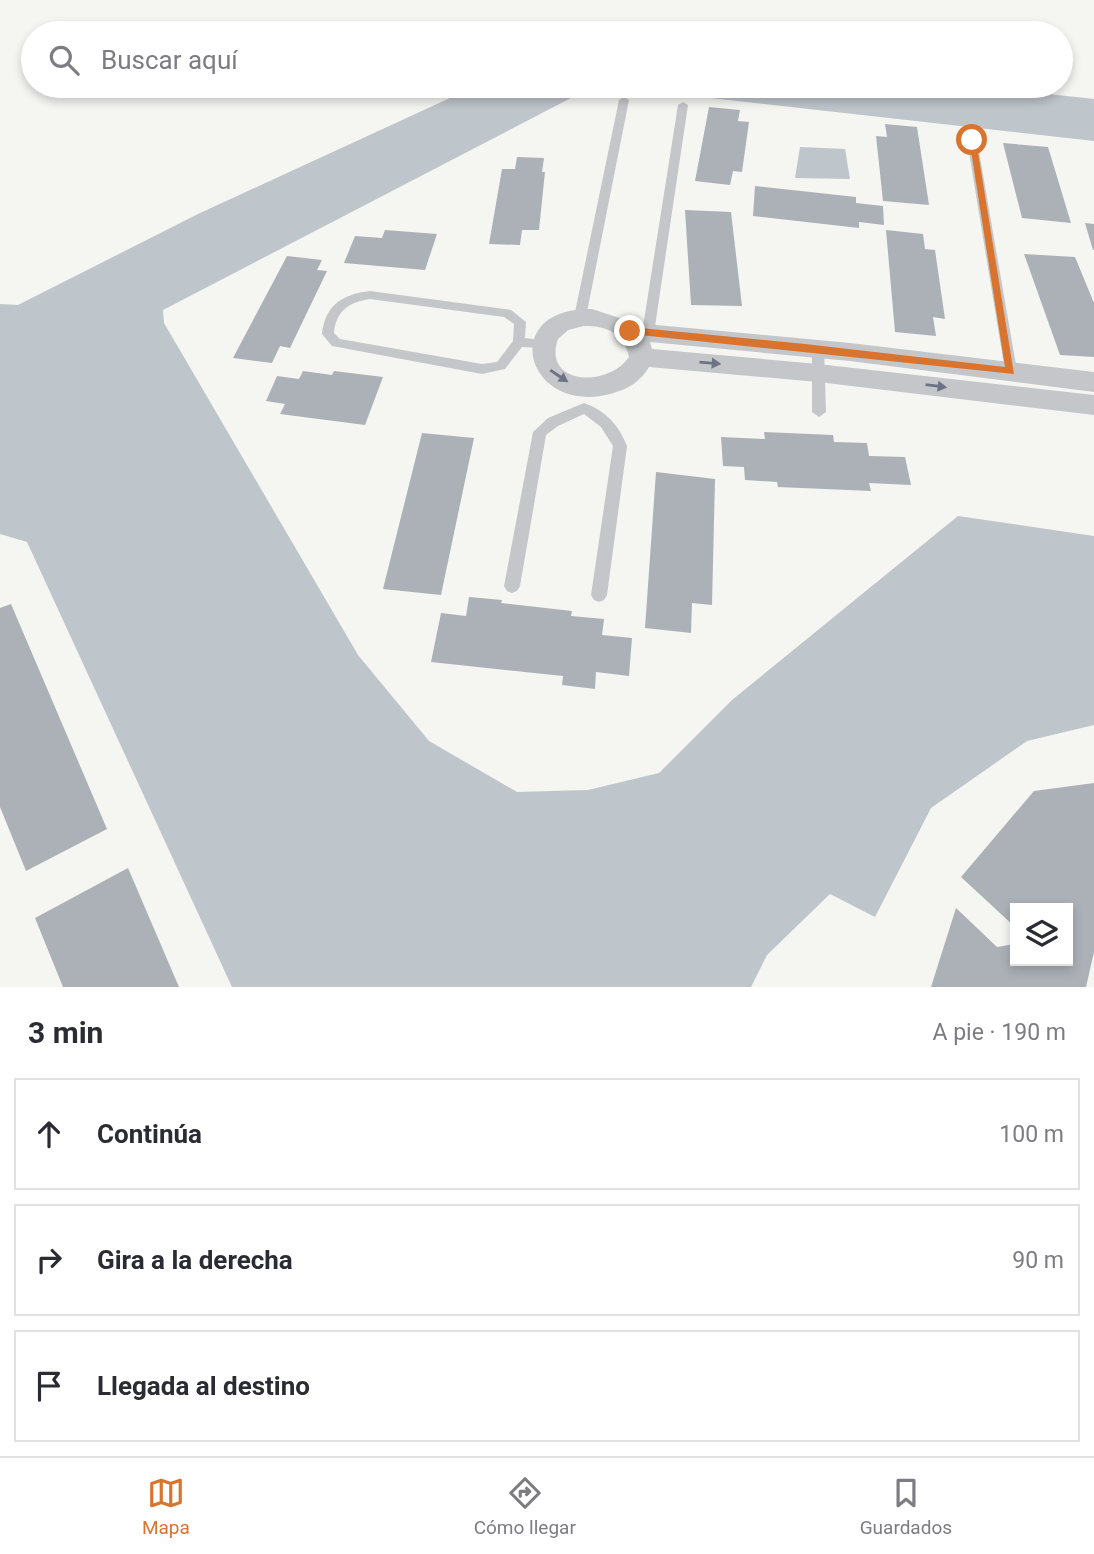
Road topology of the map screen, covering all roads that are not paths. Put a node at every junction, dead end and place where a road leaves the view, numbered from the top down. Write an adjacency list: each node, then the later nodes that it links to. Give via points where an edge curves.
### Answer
1 (624, 100): 4 (lane)
2 (684, 104): 5 (lane)
3 (972, 140): 8 (lane)
4 (580, 317): 5 (street, via 607,320); 6 (street, via 559,323)
5 (640, 340): 7 (street); 10 (street, via 632,372)
6 (531, 343): 6 (lane, via 501,366 482,369 336,343 328,334 328,320 344,302 370,295 507,313 520,321); 10 (street, one-way to 10, via 554,376 575,385)
7 (818, 361): 8 (street); 11 (street, one-way to 11); 12 (lane)
8 (1011, 371): 9 (street)
9 (1094, 382)
10 (586, 397): 13 (lane, via 540,432); 14 (lane, via 620,446)
11 (1094, 405)
12 (819, 412)
13 (512, 586)
14 (599, 595)

